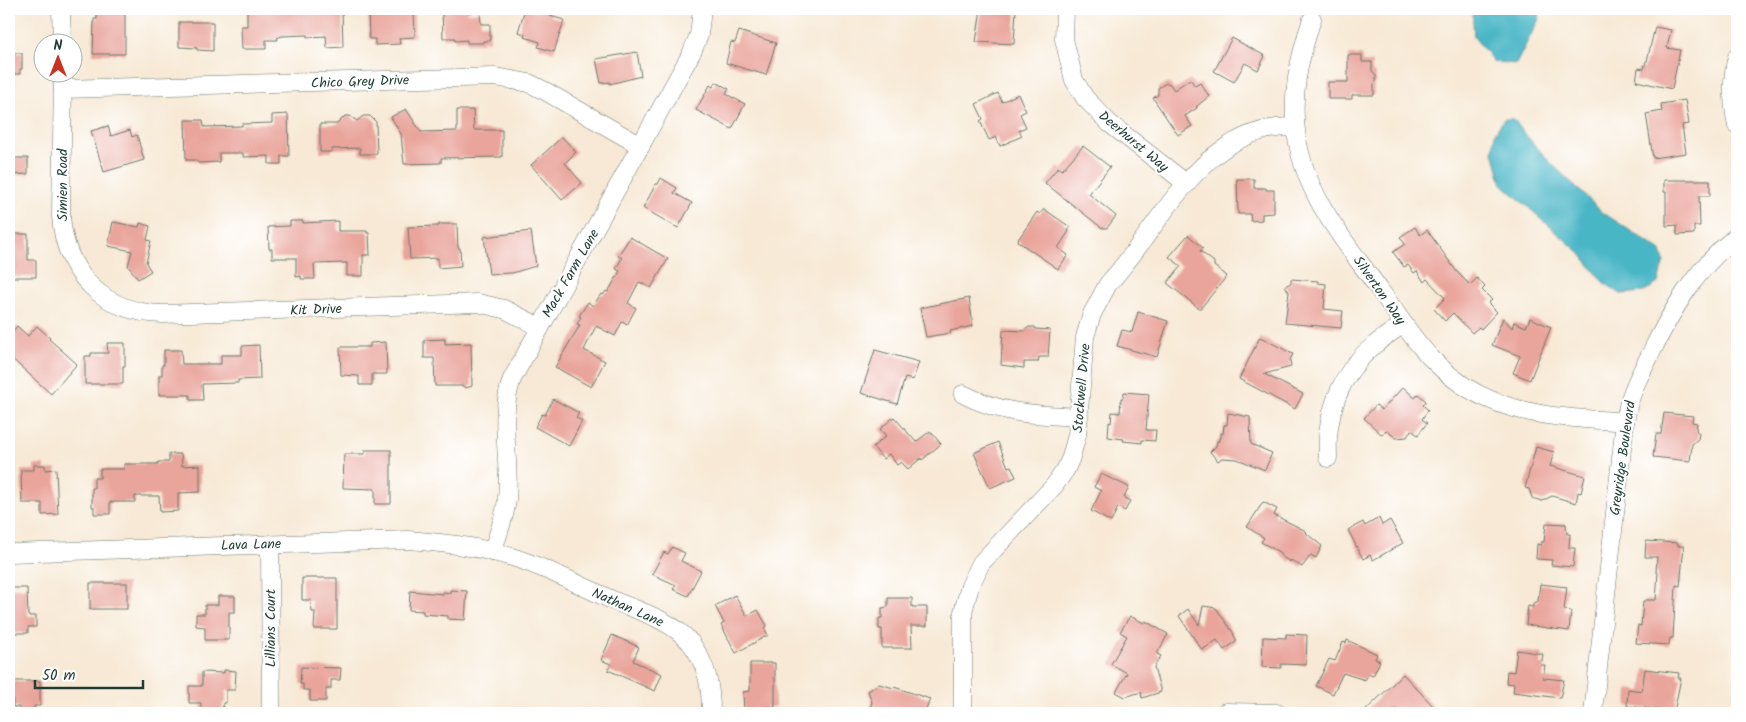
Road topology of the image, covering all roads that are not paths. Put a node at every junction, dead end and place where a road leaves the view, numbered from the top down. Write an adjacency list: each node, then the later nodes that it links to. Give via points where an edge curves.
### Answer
1 (61, 9): 5 (street)
2 (702, 9): 11 (street, Mack Farm Lane, via 699,35 692,52)
3 (1065, 9): 12 (street, Deerhurst Way, via 1064,39 1074,80 1085,98 1109,123)
4 (1312, 20): 10 (street, Silverton Way, via 1295,83)
5 (62, 32)
6 (1737, 57): 9 (street, via 1733,86)
7 (82, 81): 11 (street, Chico Grey Drive, via 495,77 529,83)
8 (63, 82): 14 (street, Simien Road, via 62,228 71,259 85,281)
9 (1737, 125)
10 (1295, 127): 12 (street, Stockwell Drive, via 1266,130 1225,147); 15 (street, Silverton Way, via 1303,164 1319,202)
11 (641, 146): 16 (street, Mack Farm Lane)
12 (1186, 184): 18 (street, Stockwell Drive, via 1108,284 1094,308 1085,337)
13 (1737, 236): 19 (street, Greyridge Boulevard, via 1713,258 1678,302 1633,390)
14 (94, 288): 16 (street, Kit Drive, via 117,305 147,314 478,303 504,309)
15 (1404, 324): 19 (street, Silverton Way, via 1435,363 1490,400 1517,410 1550,416); 20 (street, via 1367,351 1342,385 1329,423)
16 (540, 326): 22 (street, Mack Farm Lane, via 508,390 505,420 507,500)
17 (963, 394): 18 (street, via 987,406 1007,411)
18 (1079, 417): 27 (street, Stockwell Drive, via 1074,449 1066,469 975,573 963,612)
19 (1625, 422): 29 (street, Greyridge Boulevard)
20 (1328, 458)
21 (270, 544): 22 (street, Lava Lane, via 408,540 454,544); 23 (street, Lava Lane); 25 (street, Lillians Court)
22 (492, 552): 26 (street, Nathan Lane, via 543,569 678,631 705,667 710,684)
23 (9, 553)
24 (1225, 712): 28 (street)
25 (271, 713)
26 (711, 713)
27 (963, 713)
28 (1277, 713)
29 (1593, 713)

